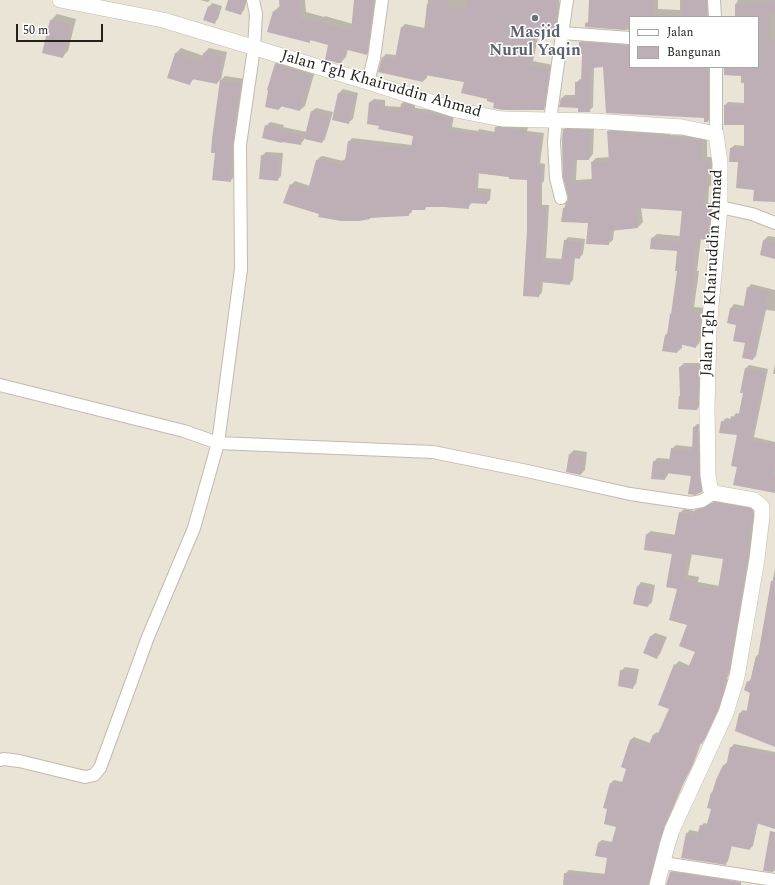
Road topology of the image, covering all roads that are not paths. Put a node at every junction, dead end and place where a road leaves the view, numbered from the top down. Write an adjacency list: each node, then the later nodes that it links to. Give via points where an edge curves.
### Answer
1 (60, 0): 9 (street, Jalan Tgh Khairuddin Ahmad, via 163,20)
2 (253, 0): 9 (street, via 256,14)
3 (382, 0): 11 (street)
4 (567, 0): 7 (street)
5 (714, 0): 6 (street)
6 (715, 16)
7 (562, 33): 8 (street); 12 (street)
8 (629, 38)
9 (254, 48): 11 (street, Jalan Tgh Khairuddin Ahmad); 18 (street, via 240,145 241,269)
10 (716, 68): 13 (street)
11 (368, 82): 12 (street, Jalan Tgh Khairuddin Ahmad, via 456,110 502,118)
12 (553, 120): 13 (street, Jalan Tgh Khairuddin Ahmad, via 682,127); 14 (street, via 556,178)
13 (716, 134): 15 (street, Jalan Tgh Khairuddin Ahmad, via 720,163)
14 (561, 198)
15 (720, 207): 16 (street, via 752,214); 19 (street, Jalan Tgh Khairuddin Ahmad, via 709,329 707,408 708,475 710,488)
16 (775, 223)
17 (0, 385): 18 (street, via 184,431)
18 (218, 443): 19 (street, via 433,452 668,500 691,503 702,501); 20 (street, via 194,528 148,637 100,768 94,776 85,777)
19 (714, 493): 21 (street, via 754,500 762,507 757,559 732,695 672,830)
20 (0, 760)
21 (663, 862): 22 (street); 23 (street)
22 (775, 880)
23 (658, 885)

